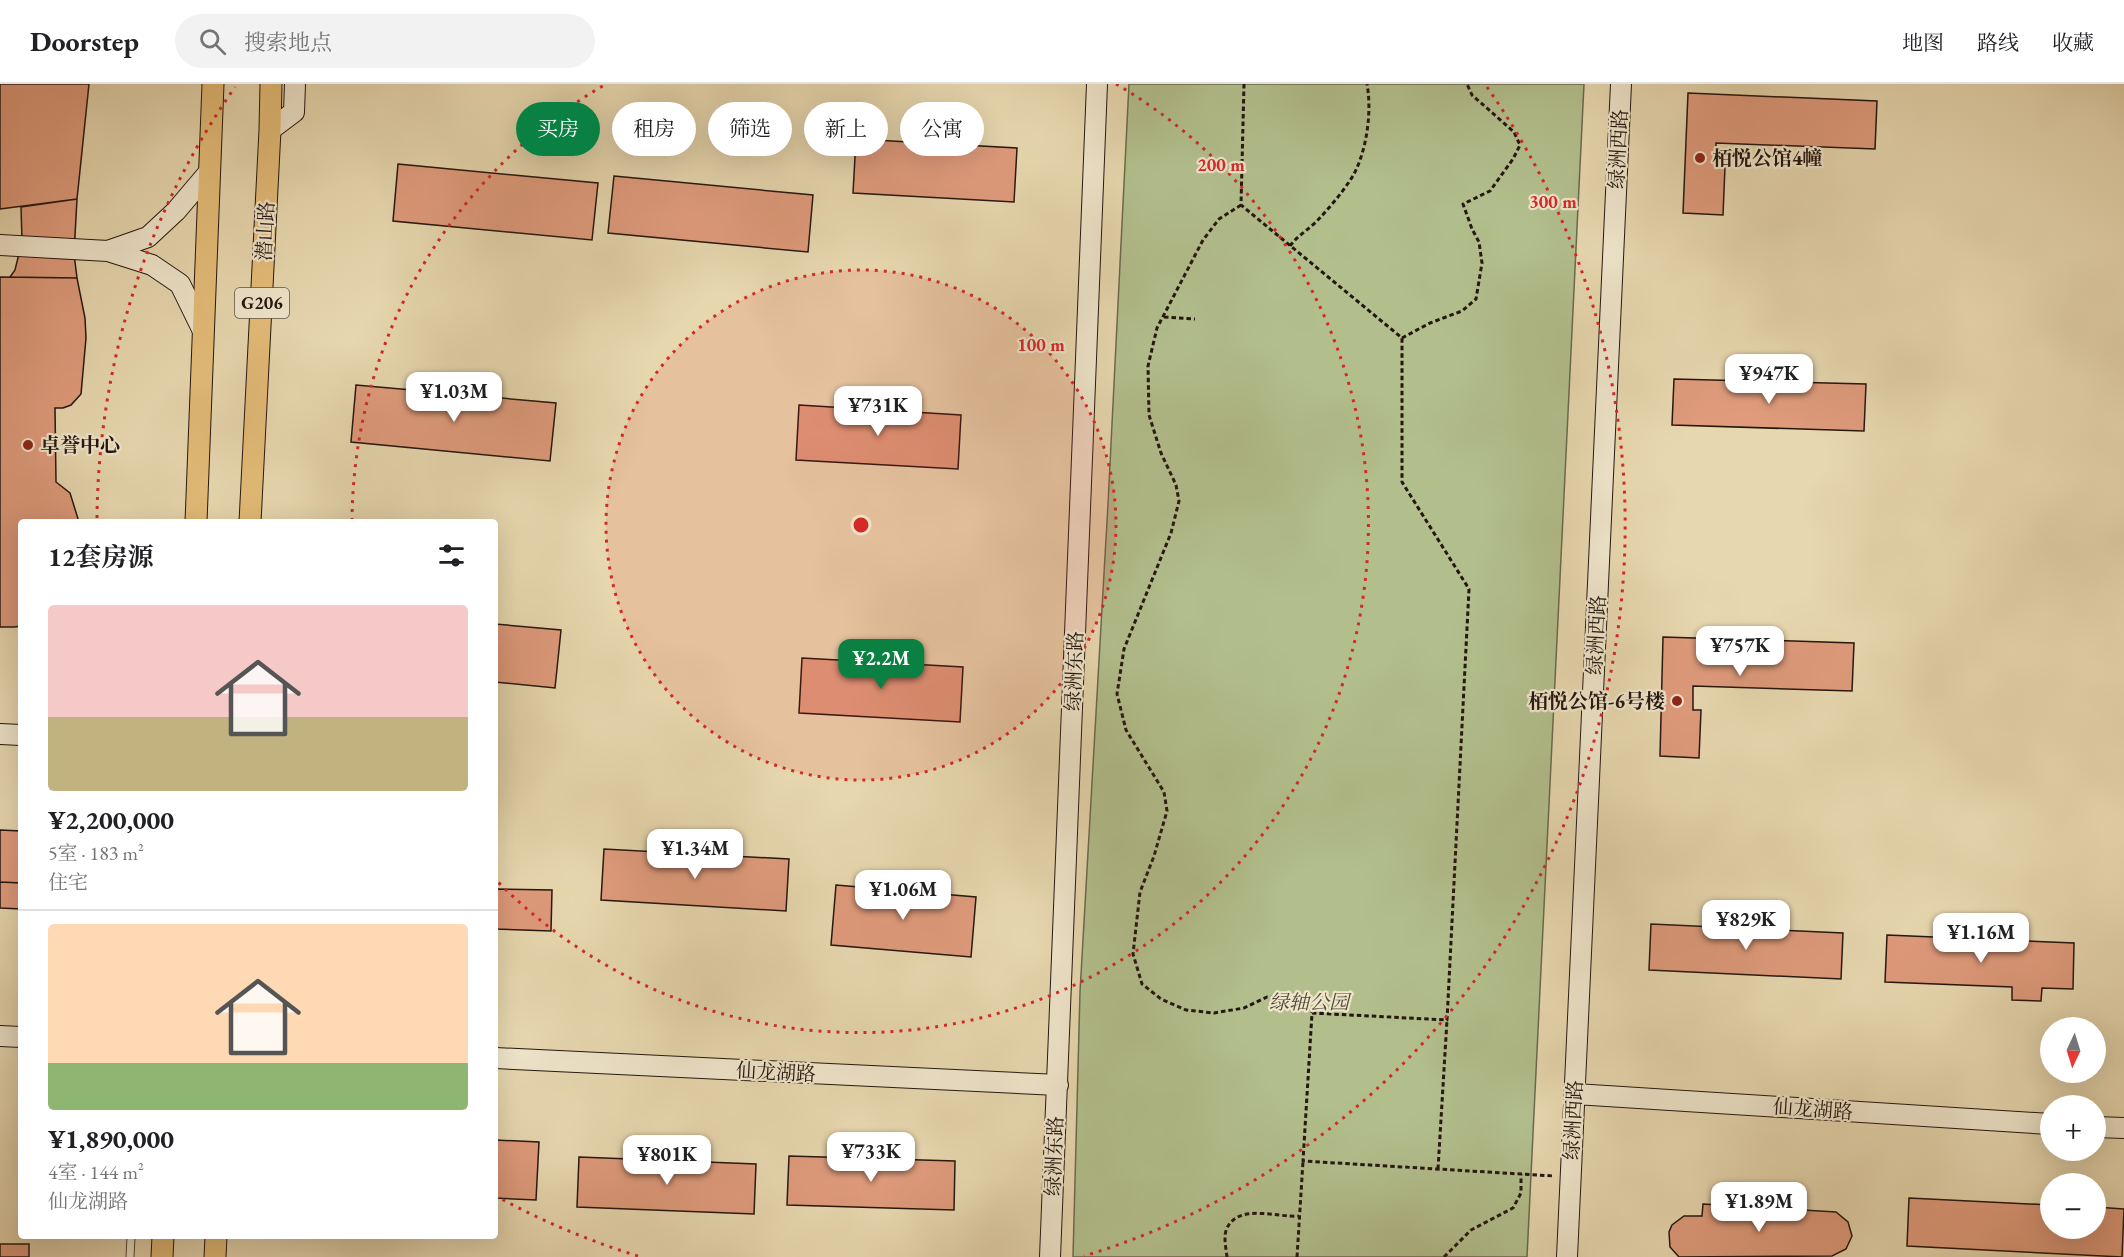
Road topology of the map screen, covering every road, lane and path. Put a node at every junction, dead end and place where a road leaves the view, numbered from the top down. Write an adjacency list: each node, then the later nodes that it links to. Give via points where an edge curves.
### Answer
1 (213, 84): 10 (main road)
2 (271, 84): 9 (main road, 潜山路 / G206)
3 (295, 84): 9 (street, via 294,112)
4 (1097, 84): 28 (street, 绿洲东路)
5 (1244, 84): 11 (path)
6 (1367, 84): 13 (path, via 1371,110 1354,173)
7 (1467, 84): 18 (path, via 1472,95 1514,132 1520,145 1490,191 1462,204 1479,242 1482,263 1476,299 1462,310)
8 (1621, 84): 29 (street, 绿洲西路)
9 (270, 129): 20 (main road, 潜山路 / G206)
10 (209, 172): 14 (street, via 148,237); 17 (main road)
11 (1241, 205): 13 (path); 15 (path, via 1219,219 1203,240)
12 (0, 245): 14 (street)
13 (1290, 246): 18 (path)
14 (108, 251): 17 (street, via 152,265 180,284)
15 (1164, 316): 16 (path); 23 (path, via 1157,328 1148,366 1149,415 1179,501 1171,533 1124,649 1117,694 1126,730 1164,792 1167,812 1140,892 1133,954 1142,984 1161,999 1186,1010 1214,1013 1244,1008 1267,997 1292,999)
16 (1195, 319)
17 (203, 331): 19 (main road)
18 (1402, 338): 24 (path, via 1402,482 1468,589)
19 (196, 519)
20 (250, 519)
21 (0, 734): 22 (street)
22 (18, 735)
23 (1312, 1013): 24 (path); 33 (path)
24 (1447, 1020): 34 (path)
25 (0, 1035): 26 (street)
26 (18, 1037)
27 (498, 1058): 28 (street, 仙龙湖路)
28 (1058, 1085): 44 (street, 绿洲东路)
29 (1575, 1094): 30 (street, 仙龙湖路); 36 (street, 绿洲西路)
30 (2040, 1123)
31 (2106, 1127): 32 (street)
32 (2124, 1128)
33 (1303, 1161): 34 (path); 37 (path)
34 (1438, 1169): 35 (path)
35 (1521, 1174): 36 (path); 47 (path, via 1521,1193 1512,1208 1471,1230)
36 (1571, 1177): 48 (street, 绿洲西路)
37 (1299, 1216): 45 (path, via 1242,1215 1227,1227); 46 (path)
38 (131, 1239): 41 (lane)
39 (163, 1239): 42 (main road)
40 (216, 1239): 43 (main road)
41 (130, 1257)
42 (162, 1257)
43 (215, 1257)
44 (1050, 1257)
45 (1227, 1257)
46 (1297, 1257)
47 (1444, 1257)
48 (1567, 1257)

